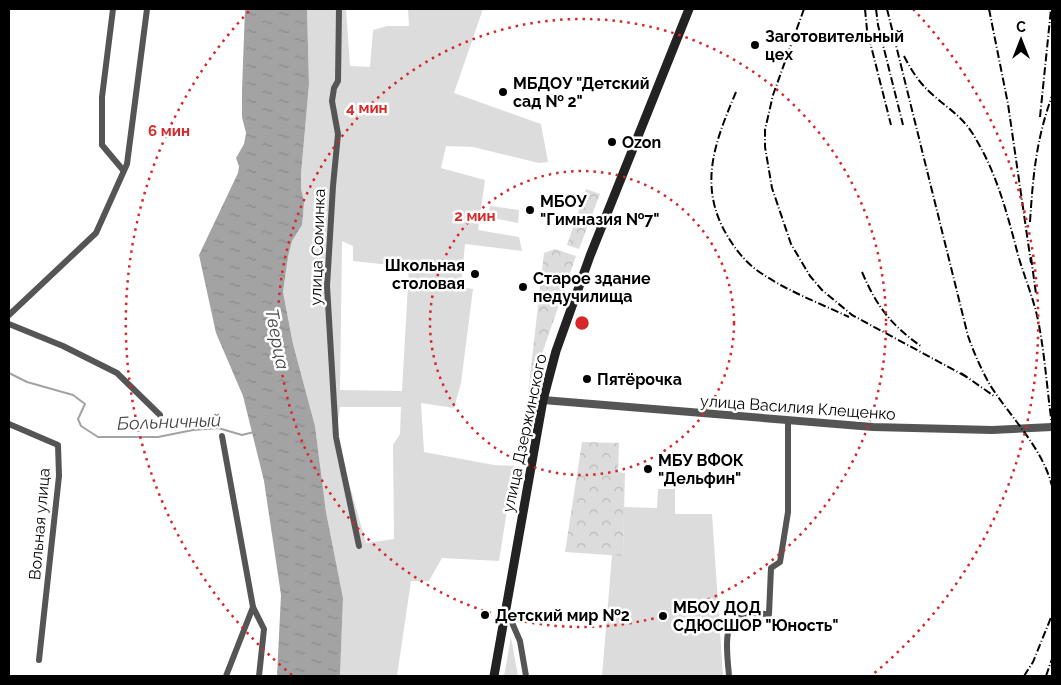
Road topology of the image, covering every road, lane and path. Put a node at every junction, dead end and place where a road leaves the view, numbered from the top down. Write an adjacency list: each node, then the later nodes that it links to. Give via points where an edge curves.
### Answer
1 (113, 9): 5 (street, via 102,97 102,145)
2 (147, 9): 5 (street, via 127,164)
3 (338, 9): 14 (street, улица Соминка, via 338,81 332,101 338,134 327,286 336,437)
4 (689, 9): 8 (main road, улица Дзержинского, via 590,256 556,351)
5 (123, 170): 6 (street, via 96,232)
6 (9, 315)
7 (9, 324): 9 (street, via 117,373)
8 (543, 400): 10 (street, улица Василия Клещенко); 16 (main road, улица Дзержинского)
9 (160, 415)
10 (788, 421): 12 (street, улица Василия Клещенко, via 992,430); 22 (street, via 788,512 780,562 771,568 769,614 737,617 729,627)
11 (9, 424): 17 (street, Вольная улица, via 58,445 59,476)
12 (1052, 426)
13 (222, 436): 15 (street)
14 (359, 546)
15 (253, 607): 18 (street); 19 (street, via 264,629)
16 (506, 609): 20 (main road, улица Дзержинского); 21 (street, via 520,641)
17 (39, 660)
18 (226, 676)
19 (259, 676)
20 (494, 676)
21 (526, 676)
22 (729, 676)

